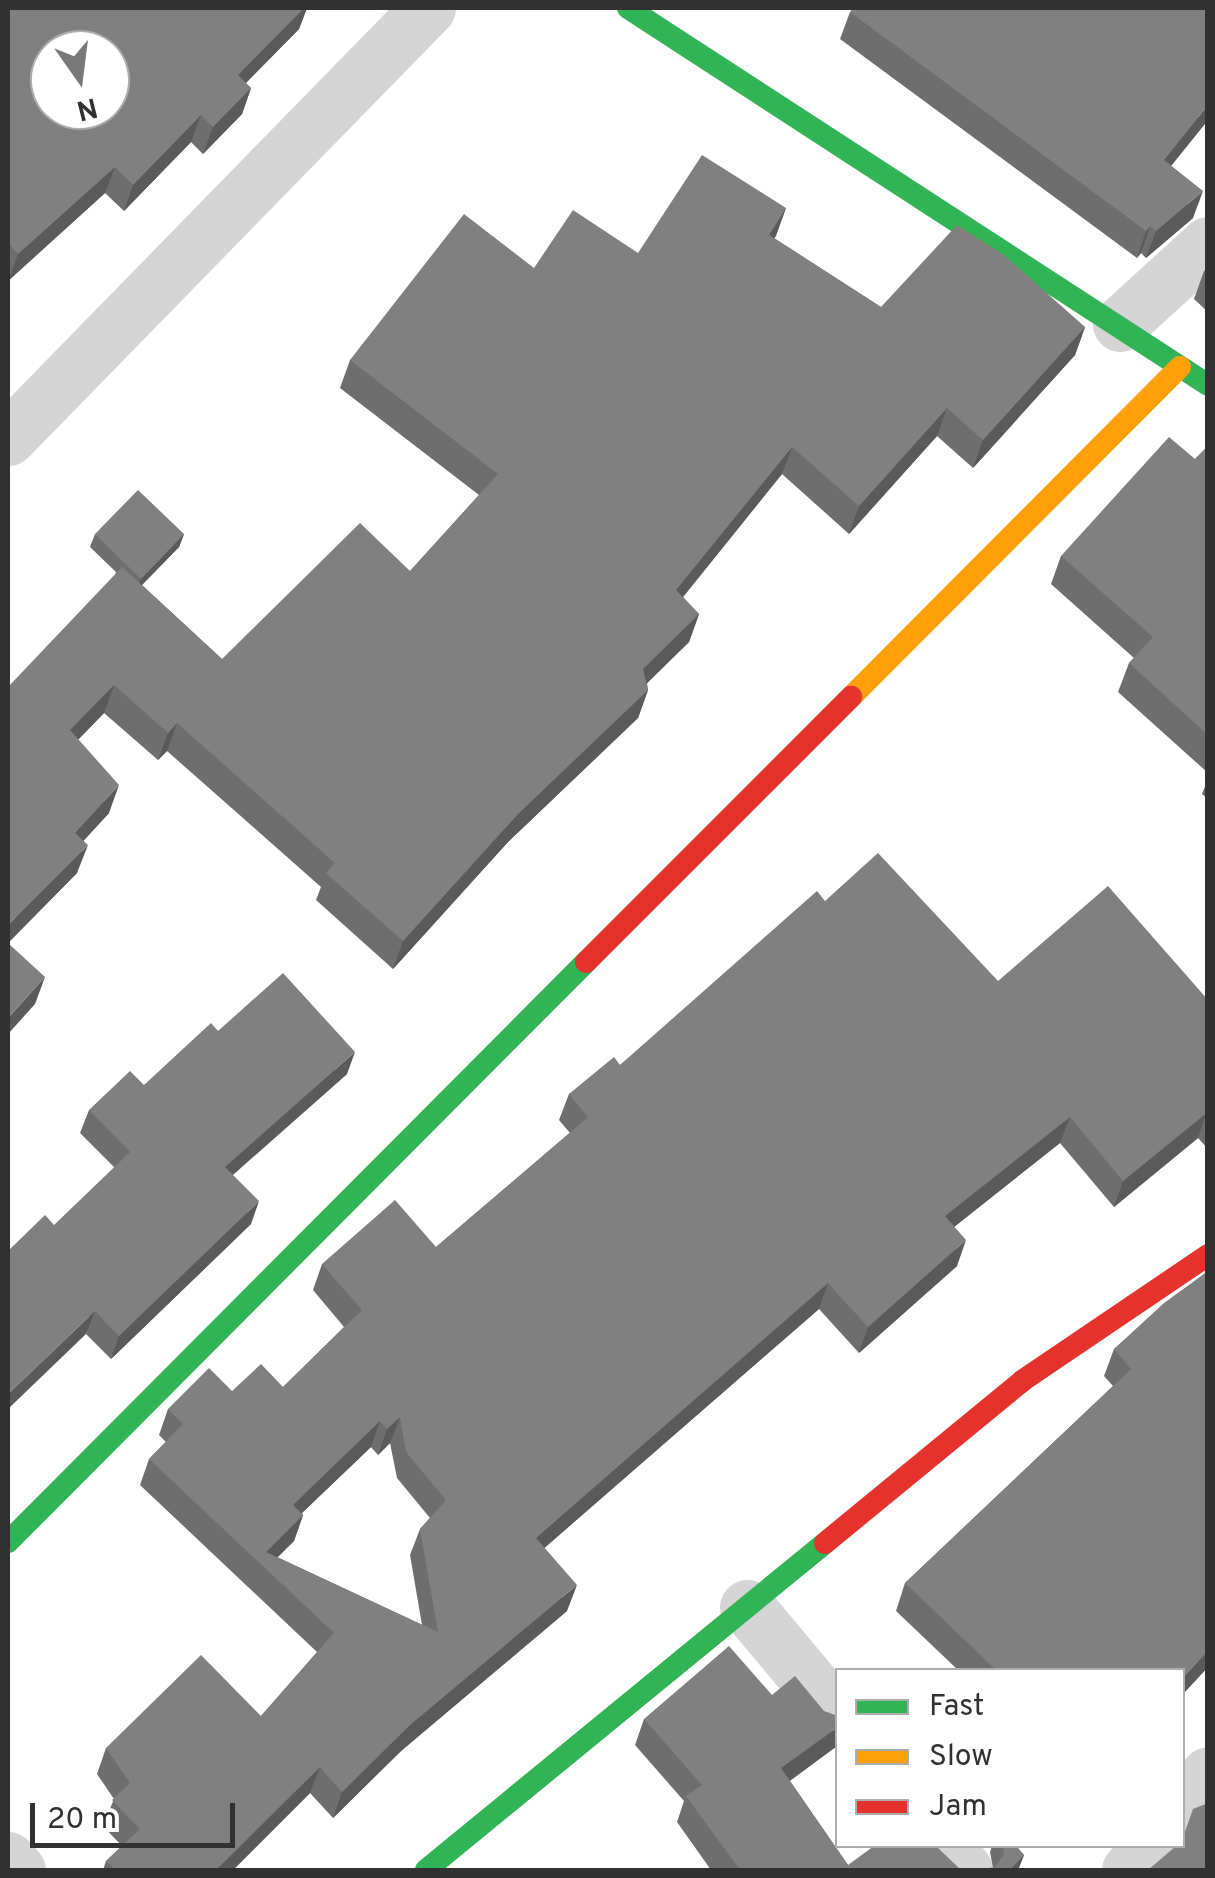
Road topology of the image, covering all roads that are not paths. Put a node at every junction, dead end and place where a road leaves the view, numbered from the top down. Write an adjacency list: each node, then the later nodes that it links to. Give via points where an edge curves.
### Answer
1 (428, 8): 7 (street)
2 (628, 8): 4 (street)
3 (1208, 244): 4 (street)
4 (1120, 324): 5 (street)
5 (1180, 367): 6 (street); 9 (street)
6 (1208, 384)
7 (8, 438)
8 (1208, 1254): 10 (street, via 1022,1381)
9 (8, 1542)
10 (747, 1607): 11 (street); 18 (street)
11 (835, 1712)
12 (1208, 1774): 13 (street)
13 (1185, 1801)
14 (946, 1848): 19 (street)
15 (1147, 1848): 20 (street)
16 (8, 1860): 17 (street)
17 (18, 1870)
18 (426, 1870)
19 (965, 1870)
20 (1129, 1870)

